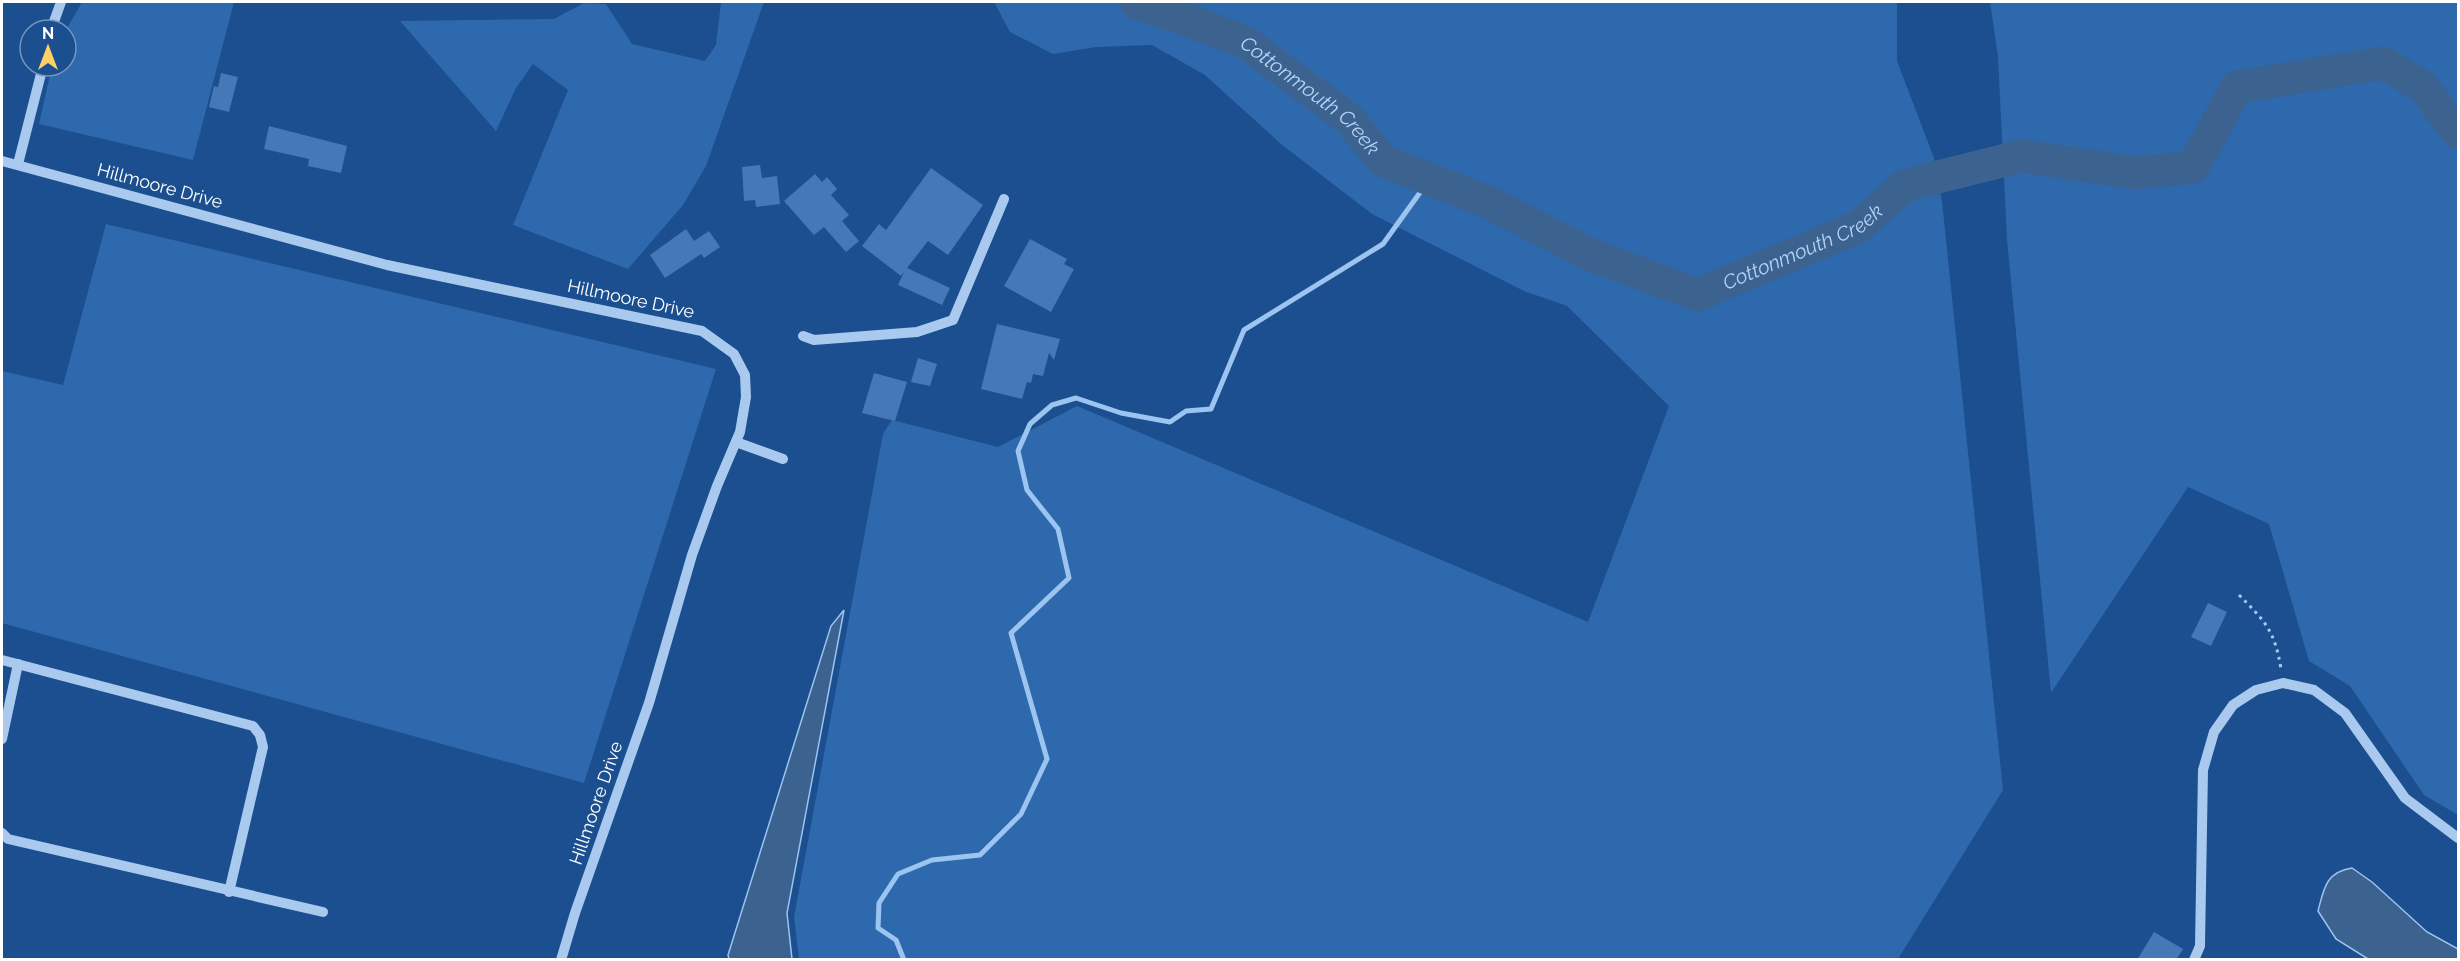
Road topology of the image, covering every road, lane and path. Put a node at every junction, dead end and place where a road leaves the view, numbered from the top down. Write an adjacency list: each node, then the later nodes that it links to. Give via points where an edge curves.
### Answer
1 (61, 2): 2 (street)
2 (55, 18)
3 (40, 78): 5 (street)
4 (2, 161): 5 (street, Hillmoore Drive)
5 (18, 164): 8 (street, Hillmoore Drive, via 387,265 702,331 734,354 745,375 746,397)
6 (1005, 199): 7 (street, via 953,320 917,332 814,340)
7 (803, 336)
8 (736, 442): 9 (street); 19 (street, Hillmoore Drive, via 692,555 649,703)
9 (783, 459)
10 (2239, 595): 13 (path, via 2266,622 2278,651)
11 (2, 660): 12 (street)
12 (18, 664): 14 (street); 17 (street, via 253,726 263,747)
13 (2283, 683): 16 (street, via 2314,690 2345,713 2405,798); 20 (street, via 2256,690 2233,705 2214,732 2203,770 2200,946)
14 (2, 739)
15 (2, 833): 17 (street, via 8,839)
16 (2458, 838)
17 (229, 892): 18 (street)
18 (323, 912)
19 (562, 960)
20 (2194, 960)

